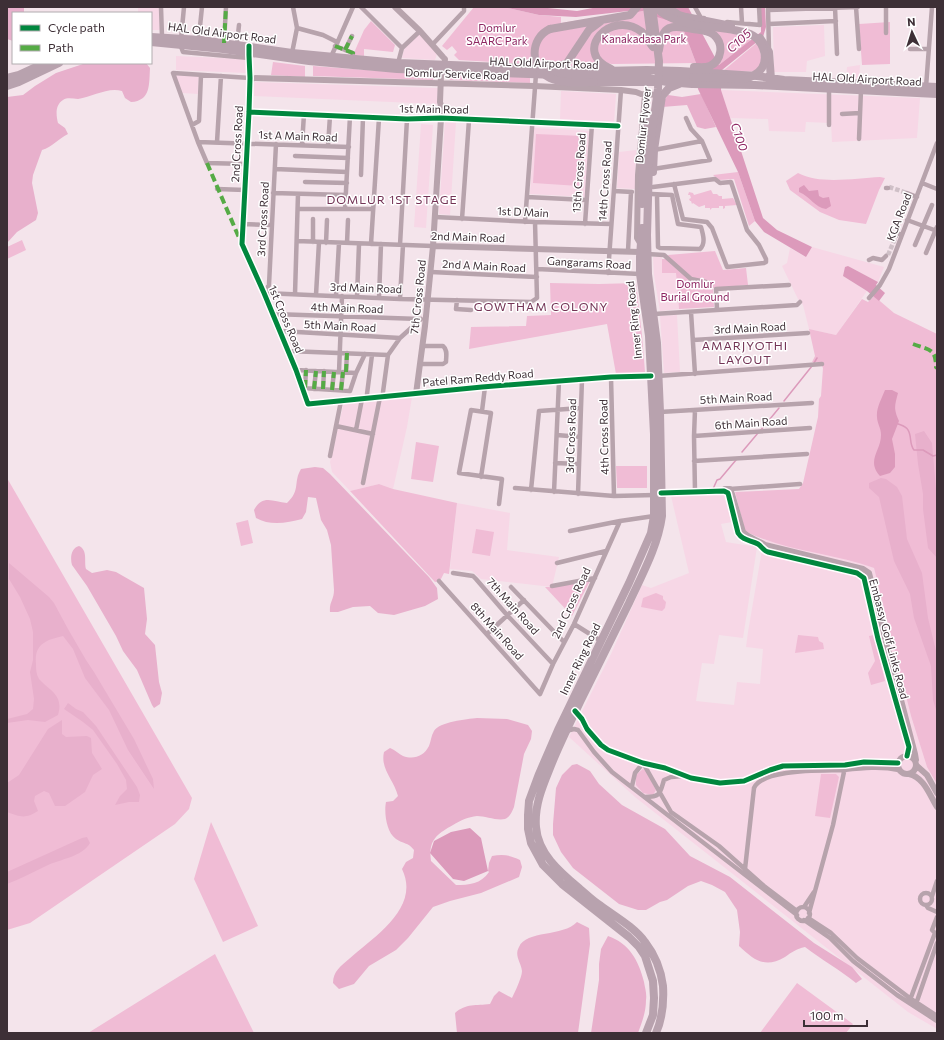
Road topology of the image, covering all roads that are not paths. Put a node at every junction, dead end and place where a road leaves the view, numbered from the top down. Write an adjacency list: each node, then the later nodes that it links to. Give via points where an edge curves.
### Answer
1 (161, 7): 35 (street)
2 (184, 7): 38 (street)
3 (202, 7): 36 (street, via 199,36)
4 (226, 7): 39 (street)
5 (293, 7): 30 (street)
6 (353, 7): 41 (street)
7 (362, 7): 44 (street)
8 (395, 7): 31 (street)
9 (464, 7): 42 (street, via 464,11)
10 (638, 7): 25 (main road, via 630,15)
11 (647, 7): 43 (main road, Domlur Flyover)
12 (652, 7): 54 (main road, Domlur Flyover, bridge)
13 (656, 7): 64 (main road, bridge, via 663,15 675,20 749,34 763,47 763,64 752,77 744,79)
14 (667, 7): 50 (main road, via 679,15 736,27 758,36)
15 (695, 7): 27 (street, via 701,18)
16 (741, 7): 27 (street)
17 (759, 7): 27 (street, via 760,25)
18 (857, 7): 23 (street); 45 (street)
19 (886, 7): 32 (street)
20 (932, 7): 47 (street)
21 (792, 8): 22 (street); 24 (street)
22 (813, 8): 23 (street)
23 (835, 8): 26 (street)
24 (768, 9): 29 (street)
25 (603, 20): 60 (main road, via 589,30 570,60 562,66); 70 (main road, bridge, via 550,29 540,36 535,47 535,60 541,72 558,81)
26 (836, 21): 29 (street); 52 (street)
27 (742, 23)
28 (239, 24): 40 (street)
29 (769, 24): 50 (street)
30 (297, 28): 41 (street, via 323,35); 51 (street)
31 (420, 31): 42 (street); 44 (street)
32 (886, 34)
33 (152, 36): 35 (main road, HAL Old Airport Road)
34 (352, 36): 48 (street)
35 (162, 37): 38 (main road, HAL Old Airport Road)
36 (201, 40): 38 (main road, HAL Old Airport Road); 39 (main road, HAL Old Airport Road)
37 (152, 42): 38 (main road, HAL Old Airport Road)
38 (181, 42): 49 (main road, HAL Old Airport Road)
39 (224, 43): 40 (main road, HAL Old Airport Road)
40 (237, 44): 49 (main road, HAL Old Airport Road)
41 (336, 44): 48 (street); 55 (street)
42 (432, 45): 59 (street, via 445,59)
43 (653, 47): 61 (main road, via 645,35 633,27 609,28 601,32 594,52 600,64); 114 (main road, Domlur Flyover, bridge, via 653,88 646,132)
44 (402, 48): 56 (street)
45 (859, 49)
46 (910, 49): 47 (street)
47 (929, 49): 75 (street)
48 (345, 50): 53 (street, via 353,52)
49 (249, 52): 51 (main road, HAL Old Airport Road); 59 (main road, HAL Old Airport Road, via 309,61 397,69); 68 (street, 2nd Cross Road)
50 (769, 52): 69 (main road)
51 (292, 53): 55 (main road, HAL Old Airport Road)
52 (837, 54)
53 (352, 56)
54 (658, 56): 64 (main road, bridge, via 661,35 665,30 679,26 709,32 719,43 719,58); 114 (main road, Domlur Flyover, bridge, via 658,90)
55 (331, 57): 56 (main road, HAL Old Airport Road)
56 (398, 63): 59 (main road, HAL Old Airport Road)
57 (43, 64): 67 (main road)
58 (57, 64): 73 (main road)
59 (444, 67): 60 (main road, HAL Old Airport Road); 62 (main road, HAL Old Airport Road); 72 (street, 7th Cross Road, via 441,74)
60 (545, 69): 61 (main road, HAL Old Airport Road)
61 (613, 70): 64 (main road, HAL Old Airport Road, via 680,71)
62 (536, 74): 66 (main road, HAL Old Airport Road); 74 (street)
63 (201, 75): 65 (street); 97 (street, via 199,121); 97 (street, via 173,73)
64 (693, 75): 66 (main road); 69 (main road, HAL Old Airport Road, via 723,73); 71 (main road, HAL Old Airport Road); 79 (main road, HAL Old Airport Road, via 722,85)
65 (221, 76): 68 (street); 103 (street)
66 (644, 76): 70 (main road, HAL Old Airport Road)
67 (7, 78)
68 (250, 78): 72 (street, Domlur Service Road); 83 (street, 2nd Cross Road)
69 (771, 78): 75 (main road, HAL Old Airport Road)
70 (667, 82): 71 (main road, HAL Old Airport Road)
71 (682, 83): 82 (main road, via 670,88)
72 (443, 84): 74 (street, Domlur Service Road); 91 (street, 7th Cross Road)
73 (7, 86)
74 (534, 86): 77 (street, Domlur Service Road); 95 (street)
75 (926, 87): 76 (main road, HAL Old Airport Road)
76 (937, 87)
77 (621, 90): 81 (street, Domlur Service Road); 98 (street, 14th Cross Road)
78 (861, 90): 79 (main road, HAL Old Airport Road); 80 (main road, HAL Old Airport Road); 84 (street)
79 (828, 91): 99 (street)
80 (937, 94)
81 (645, 95): 82 (street, Domlur Service Road); 129 (street)
82 (662, 96): 110 (main road)
83 (249, 112): 85 (street, 1st Main Road); 104 (street, 2nd Cross Road)
84 (860, 113): 86 (street); 100 (street)
85 (304, 114): 87 (street, 1st Main Road); 107 (street)
86 (842, 114)
87 (330, 116): 88 (street, 1st Main Road); 108 (street)
88 (350, 116): 89 (street, 1st Main Road); 109 (street)
89 (363, 117): 90 (street, 1st Main Road); 117 (street)
90 (379, 118): 93 (street, 1st Main Road); 139 (street)
91 (441, 118): 93 (street, 1st Main Road); 94 (street, 1st Main Road); 140 (street, 7th Cross Road)
92 (686, 118): 101 (street, via 691,129)
93 (407, 119): 166 (street)
94 (469, 120): 95 (street, 1st Main Road); 141 (street)
95 (532, 122): 96 (street, 1st Main Road); 133 (street)
96 (592, 124): 98 (street, 1st Main Road); 135 (street, 13th Cross Road)
97 (192, 125): 102 (street)
98 (618, 126): 125 (street, 14th Cross Road)
99 (829, 126)
100 (859, 139)
101 (702, 141): 110 (street); 114 (street, via 710,160)
102 (198, 142): 103 (street, 1st A Main Road); 113 (street, via 207,163)
103 (217, 142): 104 (street, 1st A Main Road)
104 (247, 143): 106 (street, 1st A Main Road); 113 (street, 2nd Cross Road)
105 (937, 143): 120 (street, KGA Road)
106 (276, 144): 107 (street, 1st A Main Road); 115 (street, 3rd Cross Road)
107 (302, 145): 108 (street, 1st A Main Road)
108 (328, 146): 109 (street, 1st A Main Road)
109 (349, 147): 112 (street)
110 (654, 150): 114 (main road)
111 (295, 156): 112 (street)
112 (348, 158): 116 (street)
113 (246, 164): 124 (street, 2nd Cross Road)
114 (649, 166): 127 (main road); 170 (main road, Domlur Flyover)
115 (275, 169): 116 (street); 128 (street, 3rd Cross Road)
116 (347, 172): 119 (street)
117 (361, 175)
118 (305, 182): 119 (street)
119 (346, 183): 132 (street)
120 (922, 183): 123 (street); 134 (street, KGA Road)
121 (674, 184): 121 (street, via 683,219 706,222 712,228 727,267 766,262 759,245 747,230 731,182 720,183 715,179); 127 (street)
122 (217, 189): 124 (street)
123 (937, 189)
124 (245, 190): 148 (street, 2nd Cross Road)
125 (614, 191): 126 (street); 150 (street, 14th Cross Road)
126 (631, 192): 129 (street); 172 (street)
127 (654, 192): 127 (street, via 672,195 678,224 701,228 704,244 702,248 658,247); 170 (main road, via 651,237)
128 (274, 193): 130 (street); 151 (street, 3rd Cross Road)
129 (638, 193): 170 (street, via 637,238)
130 (298, 194): 132 (street); 137 (street)
131 (906, 194): 134 (street)
132 (346, 195): 138 (street)
133 (527, 197): 135 (street); 146 (street)
134 (916, 198): 145 (street, KGA Road)
135 (586, 200): 149 (street, 13th Cross Road)
136 (932, 205): 152 (street)
137 (298, 209): 138 (street); 156 (street)
138 (345, 209): 139 (street)
139 (373, 209): 164 (street)
140 (435, 217): 141 (street, 1st D Main); 168 (street, 7th Cross Road)
141 (462, 218): 146 (street, 1st D Main)
142 (313, 219): 157 (street)
143 (327, 220): 159 (street)
144 (348, 220): 161 (street)
145 (908, 220): 152 (street); 154 (street, KGA Road)
146 (525, 222): 147 (street, 1st D Main)
147 (536, 222): 149 (street, 1st D Main); 169 (street)
148 (242, 224): 151 (street); 162 (street, 2nd Cross Road)
149 (585, 224): 150 (street, 1st D Main)
150 (611, 224): 171 (street, 14th Cross Road)
151 (272, 225): 183 (street, 3rd Cross Road, via 269,285)
152 (923, 226): 153 (street); 167 (street)
153 (937, 229): 173 (street)
154 (902, 235): 155 (street, via 897,233); 174 (street, KGA Road)
155 (896, 236)
156 (297, 241): 157 (street, 2nd Main Road); 184 (street)
157 (313, 242): 158 (street, 2nd Main Road)
158 (319, 242): 159 (street, 2nd Main Road); 185 (street)
159 (326, 243): 160 (street, 2nd Main Road)
160 (339, 243): 161 (street, 2nd Main Road); 186 (street)
161 (348, 243): 163 (street, 2nd Main Road)
162 (242, 244): 183 (street, 1st Cross Road)
163 (359, 244): 164 (street, 2nd Main Road); 188 (street)
164 (371, 244): 165 (street, 2nd Main Road)
165 (381, 244): 166 (street, 2nd Main Road); 190 (street)
166 (401, 245): 168 (street, 2nd Main Road); 191 (street)
167 (915, 245)
168 (433, 246): 169 (street, 2nd Main Road); 177 (street, 7th Cross Road)
169 (536, 249): 171 (street, 2nd Main Road); 176 (street)
170 (644, 249): 172 (street, 2nd Main Road); 179 (main road, Inner Ring Road); 181 (street, via 664,256 690,279); 200 (main road, Inner Ring Road)
171 (609, 251): 172 (street, 2nd Main Road); 178 (street, 14th Cross Road)
172 (628, 251)
173 (926, 253)
174 (894, 256): 175 (street, via 887,255 882,260); 189 (street, KGA Road)
175 (869, 260)
176 (537, 269): 178 (street, Gangarams Road); 180 (street)
177 (430, 272): 180 (street, 2nd A Main Road); 192 (street, 7th Cross Road)
178 (608, 273): 179 (street, Gangarams Road)
179 (640, 274): 224 (main road, Inner Ring Road)
180 (537, 277): 193 (street, 3rd Main Road, via 537,298 531,302)
181 (706, 282)
182 (789, 285): 196 (street, via 716,289)
183 (264, 292): 184 (street, 3rd Main Road); 198 (street, 1st Cross Road)
184 (294, 294): 185 (street, 3rd Main Road)
185 (316, 295): 186 (street, 3rd Main Road)
186 (336, 296): 187 (street, 3rd Main Road)
187 (342, 296): 188 (street, 3rd Main Road); 201 (street)
188 (357, 297): 190 (street, 3rd Main Road)
189 (871, 297)
190 (379, 298): 191 (street, 3rd Main Road)
191 (400, 299): 192 (street, 3rd Main Road)
192 (428, 299): 193 (street, 3rd Main Road); 199 (street, 7th Cross Road)
193 (457, 300): 195 (street, via 456,309)
194 (800, 302): 196 (street, via 797,305)
195 (471, 310)
196 (717, 310): 197 (street)
197 (691, 312): 200 (street); 207 (street)
198 (273, 314): 201 (street, 4th Main Road); 203 (street, 1st Cross Road)
199 (426, 314): 202 (street); 208 (street, 7th Cross Road)
200 (654, 314): 224 (main road, Inner Ring Road)
201 (341, 317): 202 (street, 4th Main Road); 205 (street)
202 (420, 319): 206 (street)
203 (280, 331): 205 (street, 5th Main Road); 209 (street, 1st Cross Road)
204 (808, 333): 207 (street, 3rd Main Road)
205 (340, 334): 206 (street, 5th Main Road); 210 (street)
206 (400, 338): 214 (street)
207 (693, 340): 223 (street)
208 (422, 346): 215 (street, 7th Cross Road); 215 (street, via 442,346 445,348 446,362)
209 (288, 350): 210 (street); 217 (street, 1st Cross Road)
210 (339, 353): 211 (street); 221 (street)
211 (347, 353): 212 (street); 221 (street)
212 (365, 354): 213 (street); 222 (street)
213 (372, 354): 214 (street); 236 (street)
214 (388, 355): 234 (street)
215 (420, 364): 235 (street, 7th Cross Road)
216 (822, 364): 223 (street)
217 (296, 370): 218 (street); 229 (street, 1st Cross Road)
218 (306, 370): 219 (street); 229 (street)
219 (316, 371): 220 (street); 230 (street)
220 (324, 371): 221 (street); 231 (street)
221 (340, 372): 222 (street); 232 (street); 233 (street)
222 (356, 373): 233 (street, via 350,391)
223 (695, 374): 224 (street)
224 (655, 376): 225 (street, Patel Ram Reddy Road); 244 (main road, Inner Ring Road); 266 (main road, Inner Ring Road, via 654,434)
225 (611, 377): 226 (street, Patel Ram Reddy Road); 267 (street, 4th Cross Road)
226 (582, 380): 227 (street, Patel Ram Reddy Road); 240 (street, 3rd Cross Road)
227 (559, 381): 228 (street, Patel Ram Reddy Road); 241 (street)
228 (485, 387): 235 (street, Patel Ram Reddy Road); 243 (street)
229 (304, 388): 230 (street); 239 (street, 1st Cross Road)
230 (314, 389): 231 (street)
231 (323, 389): 232 (street)
232 (332, 390): 233 (street)
233 (341, 390)
234 (382, 394): 235 (street, Patel Ram Reddy Road); 236 (street, Patel Ram Reddy Road); 248 (street)
235 (416, 394)
236 (364, 397): 237 (street, Patel Ram Reddy Road); 247 (street)
237 (342, 401): 239 (street, Patel Ram Reddy Road); 245 (street)
238 (812, 402): 242 (street, 5th Main Road)
239 (308, 404)
240 (581, 408): 241 (street); 250 (street, 3rd Cross Road)
241 (558, 410): 249 (street); 261 (street, via 539,411)
242 (695, 410): 244 (street, 5th Main Road); 251 (street)
243 (482, 411): 257 (street, via 491,413); 257 (street, via 471,410 459,473)
244 (660, 412): 266 (main road, Inner Ring Road)
245 (336, 426): 247 (street); 253 (street)
246 (810, 428): 251 (street, 6th Main Road)
247 (356, 430): 248 (street)
248 (373, 434): 258 (street)
249 (556, 435): 250 (street); 255 (street)
250 (580, 436): 256 (street, 3rd Cross Road)
251 (694, 436): 254 (street)
252 (807, 454): 254 (street)
253 (330, 456)
254 (694, 461): 264 (street)
255 (555, 463): 256 (street); 263 (street)
256 (579, 464): 265 (street, 3rd Cross Road)
257 (481, 477): 268 (street, via 502,479)
258 (363, 482)
259 (800, 484): 262 (street)
260 (515, 488): 261 (street)
261 (531, 490): 263 (street)
262 (728, 491): 264 (street, via 723,488 714,492); 272 (street, Embassy Golf Links Road, via 732,494 743,532)
263 (554, 492): 265 (street)
264 (694, 492): 266 (street)
265 (578, 494): 267 (street)
266 (658, 494): 267 (street); 269 (main road, Inner Ring Road); 288 (main road, Inner Ring Road, via 662,516 655,545 622,618)
267 (614, 496)
268 (499, 504)
269 (654, 516): 270 (street); 284 (main road, Inner Ring Road, via 651,533)
270 (620, 521): 271 (street); 273 (street, 2nd Cross Road)
271 (570, 531)
272 (758, 542): 290 (street, Embassy Golf Links Road, via 765,551 857,573 864,578 878,639 909,747); 292 (street, Embassy Golf Links Road, via 863,569 869,573)
273 (606, 551): 274 (street); 276 (street, 2nd Cross Road)
274 (557, 563)
275 (453, 573): 281 (street, 7th Main Road, via 473,576)
276 (595, 578): 279 (street); 282 (street, 2nd Cross Road)
277 (439, 581): 283 (street, 8th Main Road)
278 (511, 586): 280 (street)
279 (552, 586)
280 (524, 600): 281 (street); 285 (street)
281 (507, 615): 283 (street); 286 (street, 7th Main Road)
282 (574, 624): 284 (street); 285 (street, 2nd Cross Road)
283 (487, 634): 287 (street, 8th Main Road)
284 (602, 641): 320 (main road, Inner Ring Road, via 539,774 529,801 528,829 535,852 552,875 624,932 645,956 654,998)
285 (564, 642): 286 (street, 2nd Cross Road)
286 (553, 664): 287 (street, 2nd Cross Road)
287 (540, 694)
288 (574, 712): 289 (main road, Inner Ring Road); 291 (street, via 603,747)
289 (566, 731): 298 (street, via 578,730 612,772); 321 (main road, Inner Ring Road, via 537,806 536,828 539,841 551,862 564,876 640,936 655,956 662,979 664,998)
290 (907, 756): 292 (street, via 912,757); 293 (street, via 901,758)
291 (643, 763): 296 (street); 298 (street, via 635,773); 300 (street)
292 (916, 763): 295 (street, via 914,771); 301 (street, Embassy Golf Links Road)
293 (899, 766): 294 (street); 295 (street, via 904,774)
294 (845, 767): 297 (street, via 783,766); 299 (street, via 788,772 762,780); 306 (street)
295 (910, 774): 303 (street, via 920,779)
296 (684, 776): 297 (street, via 720,783); 300 (street, via 664,780)
297 (744, 781): 299 (street)
298 (632, 786): 302 (street)
299 (754, 788): 304 (street)
300 (660, 793): 302 (street, via 655,797); 304 (street, via 671,812)
301 (937, 793)
302 (645, 797): 311 (street)
303 (937, 807)
304 (745, 869): 311 (street)
305 (937, 881): 307 (street)
306 (816, 889): 309 (street); 312 (street)
307 (932, 896): 308 (street, via 932,901); 308 (street, via 925,893 921,896 921,903)
308 (926, 905): 310 (street)
309 (804, 907): 311 (street); 312 (street, via 808,909)
310 (937, 912)
311 (797, 913): 312 (street, via 799,919)
312 (807, 917): 316 (street, via 853,961)
313 (937, 917): 314 (street, via 932,930)
314 (936, 933): 316 (street)
315 (937, 943): 317 (street)
316 (909, 1001): 317 (street)
317 (915, 1005): 318 (street); 319 (street)
318 (937, 1016)
319 (937, 1021)
320 (646, 1033)
321 (656, 1033)

